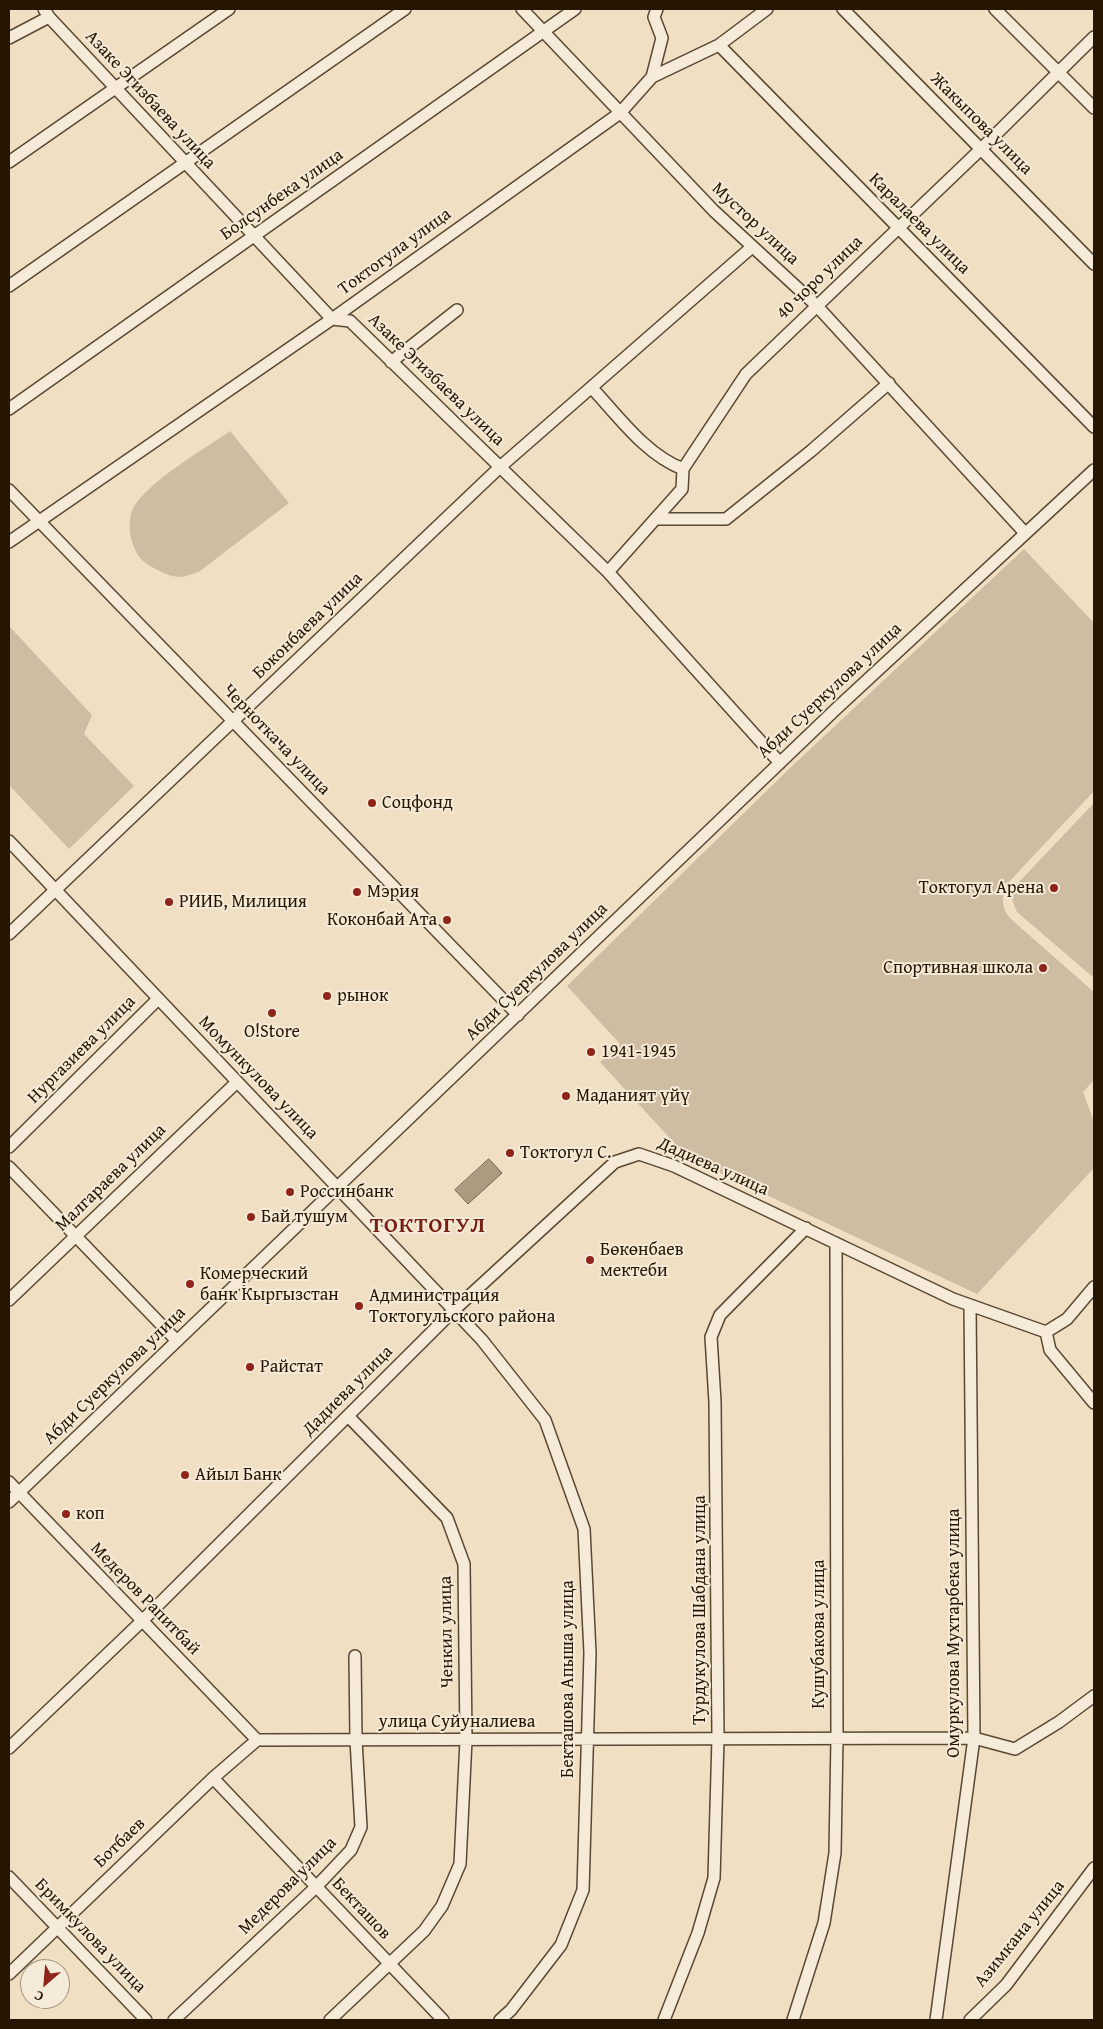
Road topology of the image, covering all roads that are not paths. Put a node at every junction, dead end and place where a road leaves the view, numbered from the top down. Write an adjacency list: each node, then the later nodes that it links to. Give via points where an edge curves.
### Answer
1 (229, 9): 16 (street)
2 (405, 9): 21 (street)
3 (522, 9): 10 (street, Мустор улица)
4 (575, 9): 10 (street, Болсунбека улица)
5 (657, 9): 15 (street, via 654,16 662,38)
6 (767, 9): 13 (street, Токтогула улица)
7 (843, 9): 19 (street, Жакыпова улица)
8 (995, 9): 14 (street)
9 (46, 13): 12 (street); 16 (street, Азаке Эгизбаева улица)
10 (543, 31): 18 (street, Мустор улица); 23 (street, Болсунбека улица)
11 (1094, 37): 14 (street, 40 чоро улица)
12 (9, 38)
13 (719, 45): 15 (street, Токтогула улица); 22 (street, Каралаева улица)
14 (1058, 73): 17 (street); 19 (street, 40 чоро улица)
15 (652, 77): 18 (street, Токтогула улица)
16 (115, 87): 20 (street); 21 (street, Азаке Эгизбаева улица)
17 (1094, 108)
18 (620, 113): 24 (street, Мустор улица); 29 (street, Токтогула улица)
19 (981, 149): 22 (street, 40 чоро улица); 25 (street, Жакыпова улица)
20 (9, 162)
21 (185, 162): 23 (street, Азаке Эгизбаева улица); 26 (street)
22 (898, 227): 27 (street, 40 чоро улица); 34 (street, Каралаева улица)
23 (255, 237): 29 (street, Азаке Эгизбаева улица); 33 (street, Болсунбека улица)
24 (752, 247): 27 (street, Мустор улица); 32 (street, Боконбаева улица)
25 (1094, 264)
26 (9, 286)
27 (816, 305): 31 (street, Мустор улица); 36 (street, 40 чоро улица, via 746,374)
28 (457, 310): 30 (street)
29 (332, 319): 30 (street, Азаке Эгизбаева улица, via 350,321); 40 (street, Токтогула улица)
30 (391, 362): 35 (street, Азаке Эгизбаева улица)
31 (889, 383): 39 (street, via 726,519); 41 (street, Мустор улица)
32 (592, 388): 35 (street, Боконбаева улица); 36 (street, via 647,446 671,465)
33 (9, 409)
34 (1094, 427)
35 (500, 467): 43 (street, Азаке Эгизбаева улица); 44 (street, Боконбаева улица)
36 (683, 469): 39 (street, 40 чоро улица, via 682,489)
37 (1094, 470): 41 (street, Абди Суеркулова улица)
38 (9, 490): 40 (street, Черноткача улица)
39 (655, 519): 43 (street, 40 чоро улица)
40 (38, 521): 42 (street, Токтогула улица); 44 (street, Черноткача улица)
41 (1025, 533): 45 (street, Абди Суеркулова улица)
42 (9, 542)
43 (608, 572): 45 (street, Азаке Эгизбаева улица)
44 (233, 722): 47 (street, Боконбаева улица); 50 (street, Черноткача улица)
45 (780, 763): 50 (street, Абди Суеркулова улица)
46 (9, 841): 47 (street, Момункулова улица)
47 (55, 890): 48 (street, Боконбаева улица); 49 (street, Момункулова улица)
48 (9, 934)
49 (158, 999): 51 (street, Момункулова улица); 52 (street, Нургазиева улица)
50 (518, 1015): 54 (street, Абди Суеркулова улица)
51 (237, 1082): 54 (street, Момункулова улица); 56 (street, Малгараева улица)
52 (9, 1147)
53 (9, 1168): 56 (street)
54 (338, 1188): 61 (street, Момункулова улица); 64 (street, Абди Суеркулова улица)
55 (806, 1228): 57 (street, Дадиева улица); 61 (street, Дадиева улица, via 674,1166 639,1154 616,1162); 75 (street, Турдукулова Шабдана улица, via 720,1315 711,1337 716,1402)
56 (75, 1236): 59 (street, Малгараева улица); 64 (street)
57 (836, 1243): 60 (street, Дадиева улица); 73 (street, Кушубакова улица)
58 (1094, 1287): 62 (street, via 1067,1319)
59 (9, 1300)
60 (970, 1304): 62 (street, Дадиева улица); 74 (street, Омуркулова Мухтарбека улица)
61 (454, 1310): 63 (street, Момункулова улица); 66 (street, Дадиева улица)
62 (1046, 1332): 65 (street, via 1050,1350)
63 (482, 1340): 79 (street, Бекташова Апыша улица, via 545,1420 584,1529 590,1652)
64 (177, 1341): 68 (street, Абди Суеркулова улица)
65 (1094, 1403)
66 (348, 1416): 70 (street, Дадиева улица); 78 (street, Ченкил улица, via 447,1518 464,1564)
67 (9, 1482): 68 (street, Медеров Рапитбай)
68 (19, 1493): 69 (street, Абди Суеркулова улица); 70 (street, Медеров Рапитбай)
69 (9, 1502)
70 (142, 1621): 76 (street, Медеров Рапитбай); 80 (street, Дадиева улица)
71 (355, 1656): 77 (street, Медерова улица)
72 (1094, 1696): 74 (street, улица Суйуналиева, via 1015,1749)
73 (837, 1738): 74 (street, улица Суйуналиева); 75 (street, улица Суйуналиева); 94 (street, Кушубакова улица, via 835,1853 824,1923)
74 (974, 1738): 95 (street, Омуркулова Мухтарбека улица)
75 (718, 1739): 79 (street, улица Суйуналиева); 93 (street, Турдукулова Шабдана улица, via 714,1878 698,1933)
76 (257, 1740): 77 (street, улица Суйуналиева); 81 (street, Ботбаев)
77 (356, 1740): 78 (street, улица Суйуналиева); 84 (street, Медерова улица, via 361,1827 351,1850)
78 (466, 1740): 79 (street, улица Суйуналиева); 86 (street, Ченкил улица, via 460,1864 442,1906 424,1930)
79 (587, 1740): 92 (street, Бекташова Апыша улица, via 583,1890 561,1945)
80 (9, 1748)
81 (213, 1778): 84 (street, Бекташов); 85 (street, Ботбаев)
82 (1094, 1868): 96 (street, Азимкана улица, via 1006,1985)
83 (9, 1877): 85 (street, Бримкулова улица)
84 (316, 1887): 86 (street, Бекташов); 89 (street, Медерова улица)
85 (58, 1928): 87 (street, Ботбаев); 88 (street, Бримкулова улица)
86 (389, 1964): 90 (street, Ченкил улица); 91 (street, Бекташов)
87 (9, 1974)
88 (146, 2020)
89 (174, 2020)
90 (330, 2020)
91 (443, 2020)
92 (500, 2020)
93 (664, 2020)
94 (793, 2020)
95 (936, 2020)
96 (970, 2020)

